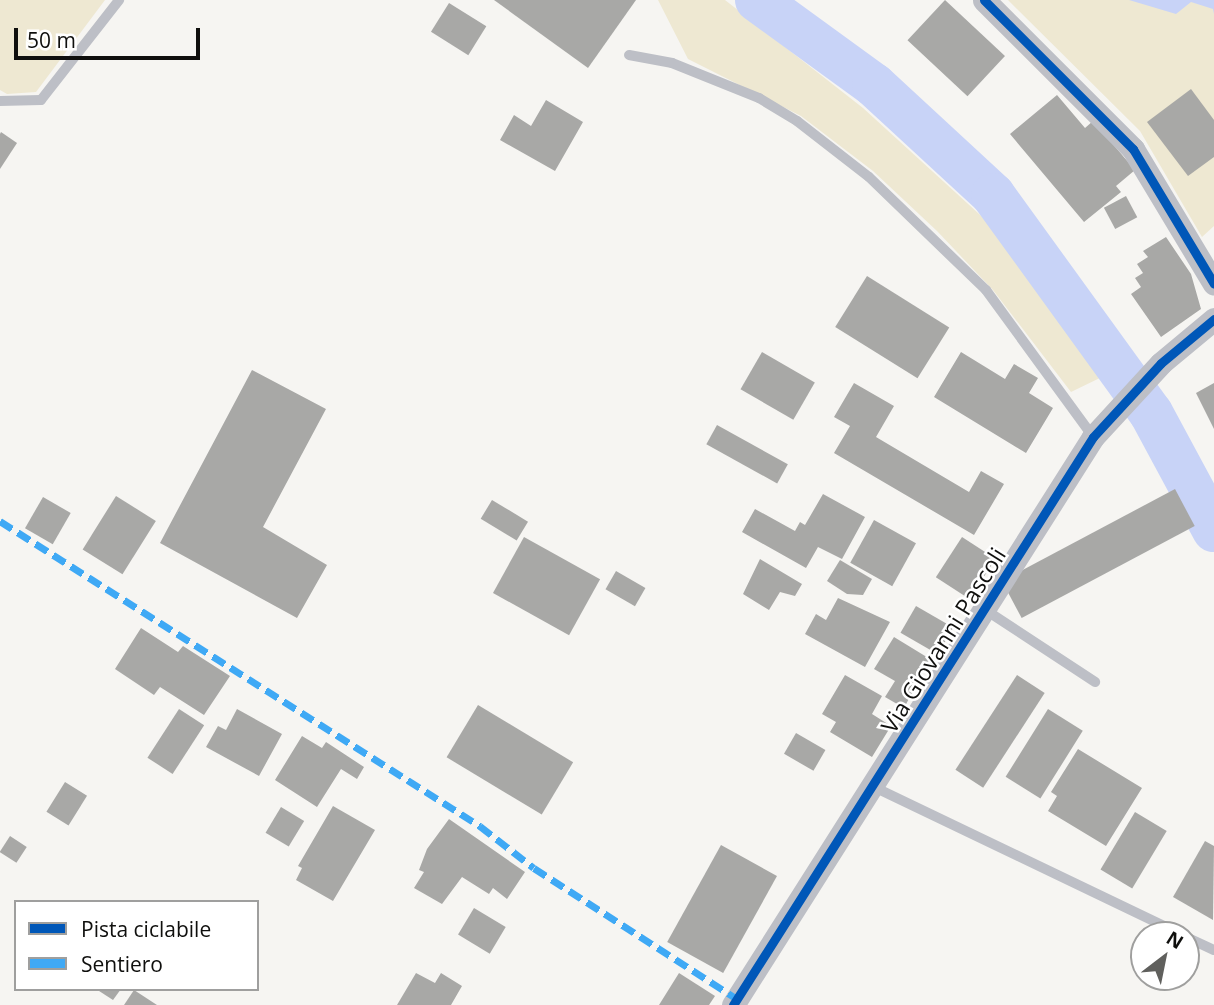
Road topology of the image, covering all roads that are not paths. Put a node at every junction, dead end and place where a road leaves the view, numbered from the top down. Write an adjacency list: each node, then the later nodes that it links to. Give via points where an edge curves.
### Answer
1 (119, 0): 4 (lane, via 41,100)
2 (984, 0): 5 (street, via 1141,158)
3 (629, 55): 7 (lane, via 672,62 759,98 869,177 986,290)
4 (0, 101)
5 (1214, 284)
6 (1214, 319): 7 (street, Via Giovanni Pascoli, via 1161,363)
7 (1093, 437): 8 (street, Via Giovanni Pascoli)
8 (984, 609): 9 (lane); 10 (street, Via Giovanni Pascoli)
9 (1096, 682)
10 (874, 787): 11 (lane); 12 (street, Via Giovanni Pascoli)
11 (1153, 921)
12 (733, 1005)

